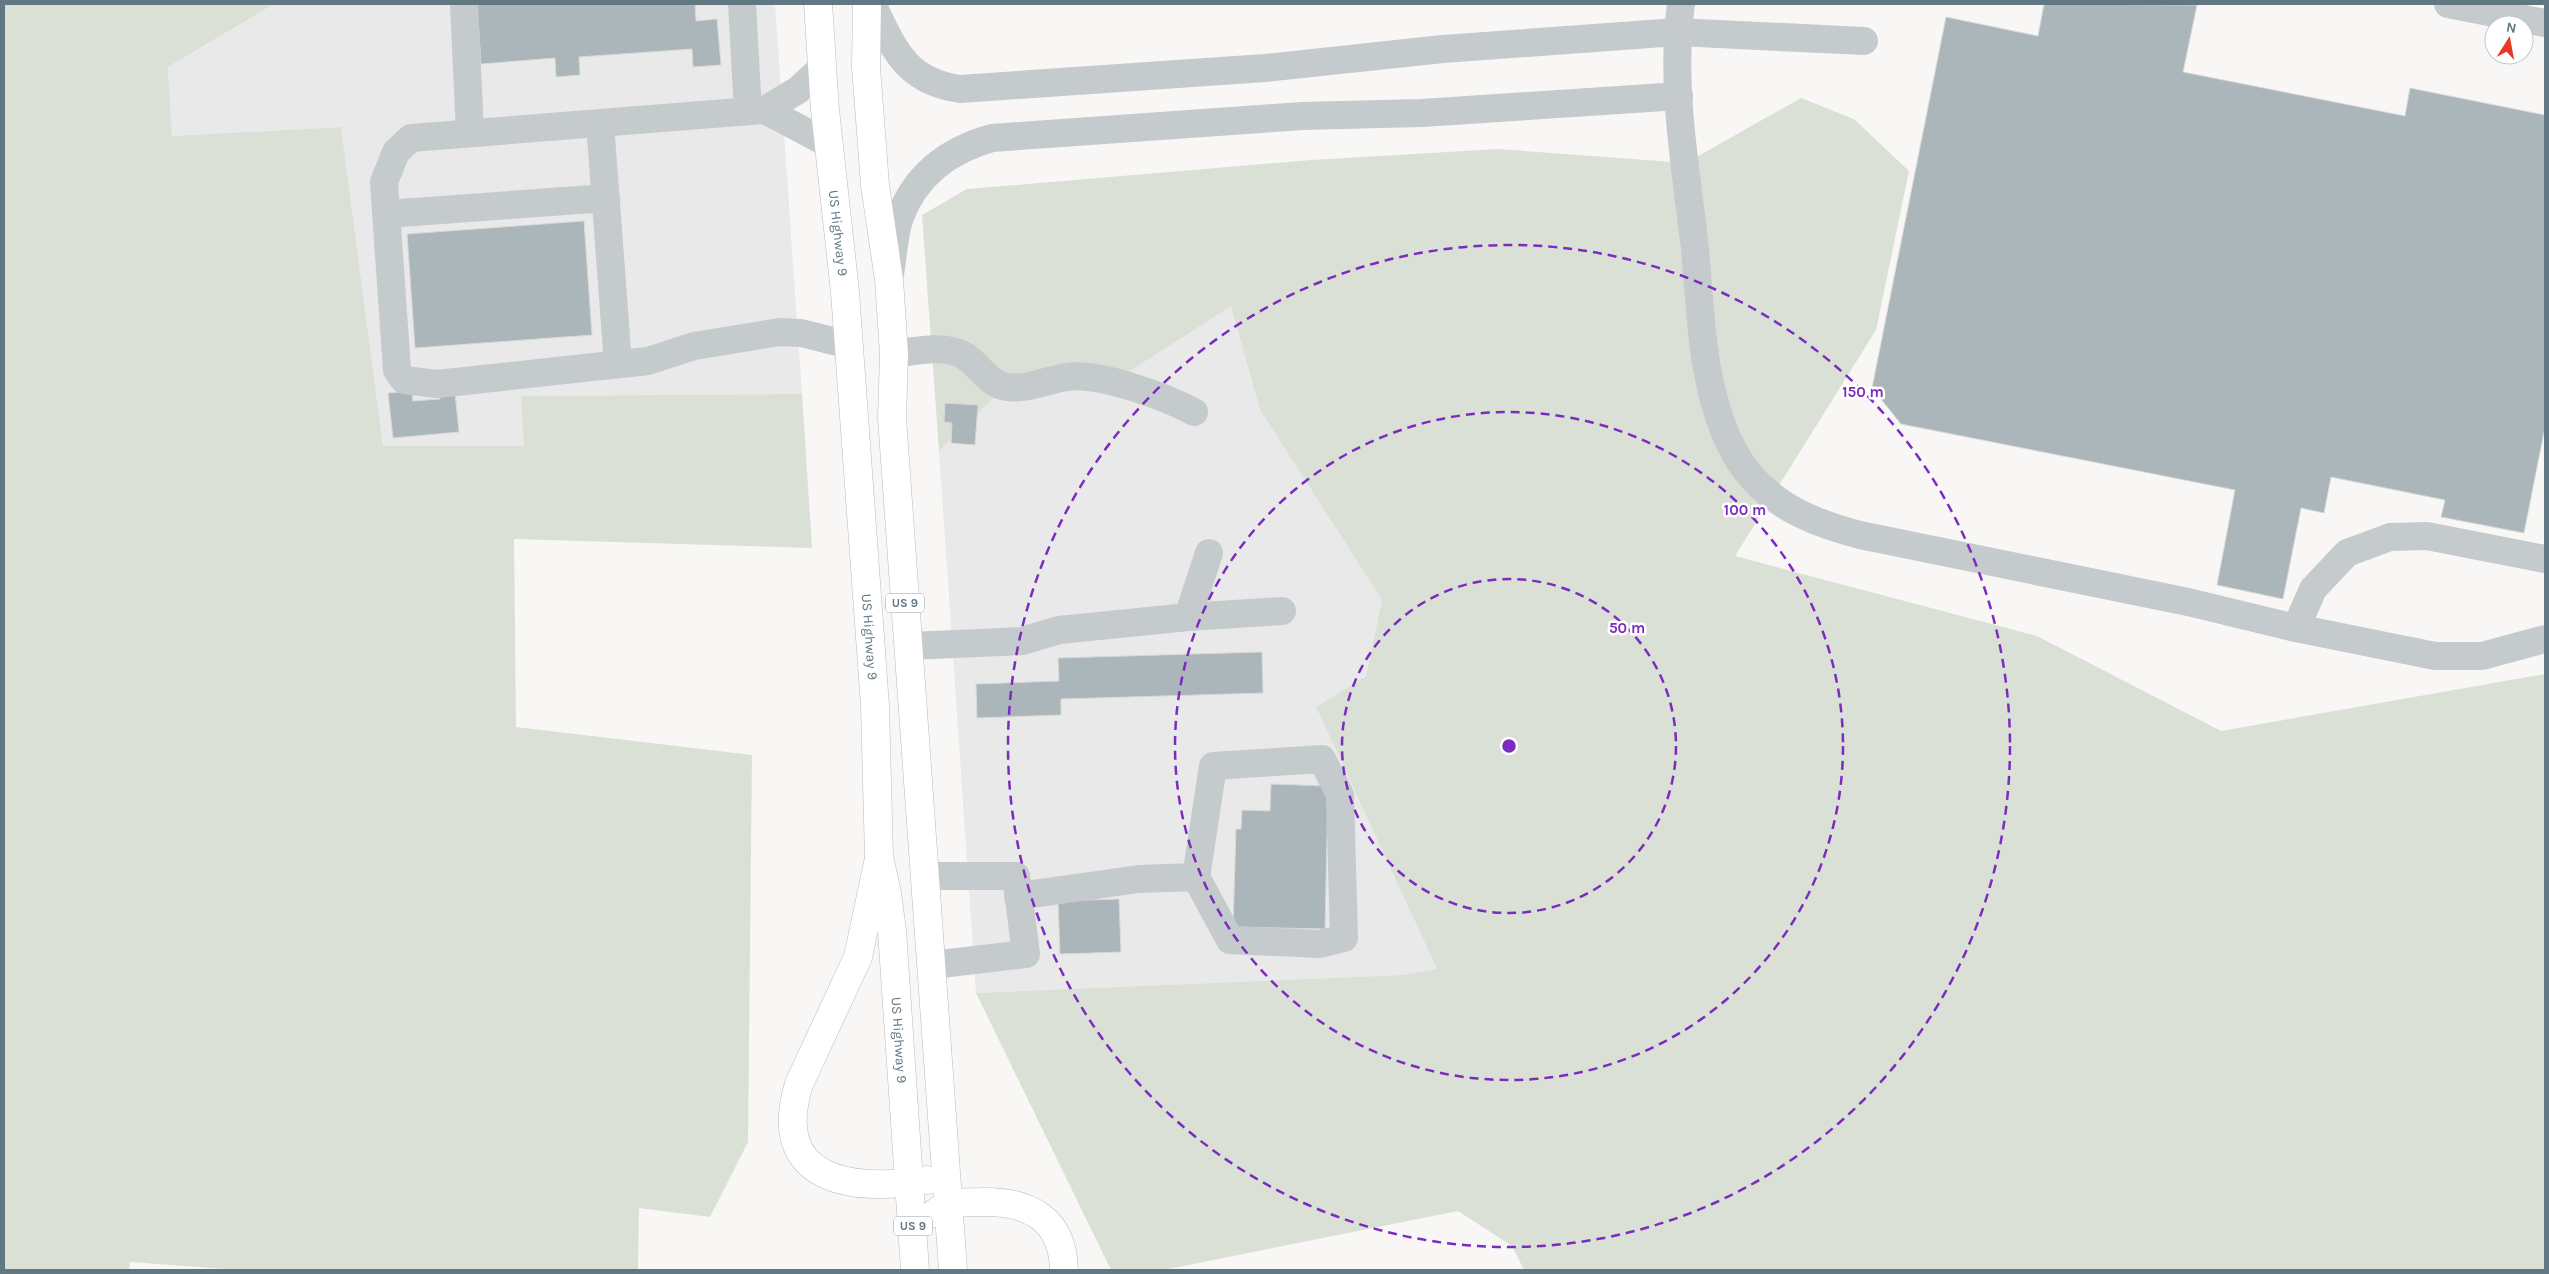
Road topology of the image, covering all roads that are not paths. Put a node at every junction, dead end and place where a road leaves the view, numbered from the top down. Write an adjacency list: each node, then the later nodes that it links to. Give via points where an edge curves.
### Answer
1 (464, 4): 15 (street)
2 (742, 4): 13 (street)
3 (818, 4): 11 (highway, US Highway 9 / US 9)
4 (867, 4): 19 (highway, US 9, via 866,67 875,185)
5 (872, 4): 9 (street, via 894,49 906,65 923,78 960,89 1265,68 1443,49)
6 (1681, 4): 9 (street)
7 (2448, 4): 8 (street)
8 (2545, 23)
9 (1677, 32): 10 (street); 12 (street)
10 (1864, 41)
11 (822, 68): 13 (street, via 798,90); 16 (highway, US Highway 9 / US 9)
12 (1679, 96): 19 (street, via 1422,113 1302,116 992,138 951,153 928,170 914,189 900,218); 28 (street, via 1711,387 1727,438 1759,486 1800,515 1832,528 2188,602)
13 (756, 110): 14 (street); 16 (street)
14 (600, 123): 15 (street); 17 (street)
15 (470, 133): 18 (street, via 411,138 396,152 384,182)
16 (829, 144): 20 (highway, US Highway 9 / US 9)
17 (606, 198): 18 (street); 22 (street)
18 (387, 214): 22 (street, via 397,370 404,380 438,384)
19 (888, 280): 21 (highway, US 9)
20 (849, 345): 22 (street, via 801,333 780,332 694,346 648,361); 31 (highway, US Highway 9 / US 9, via 875,706)
21 (894, 354): 23 (street, via 929,350 958,352 994,383 1008,387 1025,387 1068,377 1099,379 1171,400); 30 (highway, US 9, via 892,418)
22 (618, 364)
23 (1194, 412)
24 (1209, 553): 27 (street)
25 (2545, 559): 28 (street, via 2428,536 2390,537 2347,553 2313,589)
26 (1282, 611): 27 (street)
27 (1188, 616): 30 (street, via 1060,630 1022,640)
28 (2296, 628): 29 (street, via 2443,656 2482,656)
29 (2545, 639)
30 (909, 646): 32 (highway, US 9)
31 (879, 857): 36 (highway, US Highway 9 / US 9, via 888,893 892,931); 36 (highway, via 858,957 799,1084 791,1122 795,1141 815,1170 832,1178 861,1183)
32 (925, 876): 34 (street, via 1016,876); 35 (highway, US 9)
33 (1196, 878): 33 (street, via 1214,766 1322,759 1340,795 1344,938 1320,944 1230,940); 34 (street, via 1139,879)
34 (1018, 896): 35 (street, via 1026,954)
35 (932, 964): 37 (highway, US 9)
36 (909, 1182): 37 (highway); 38 (highway, US Highway 9 / US 9)
37 (948, 1190): 38 (highway); 40 (highway, US 9); 41 (highway, via 1031,1210 1049,1223 1058,1236 1064,1254)
38 (914, 1241): 39 (highway, US Highway 9 / US 9)
39 (915, 1270)
40 (953, 1270)
41 (1064, 1270)

